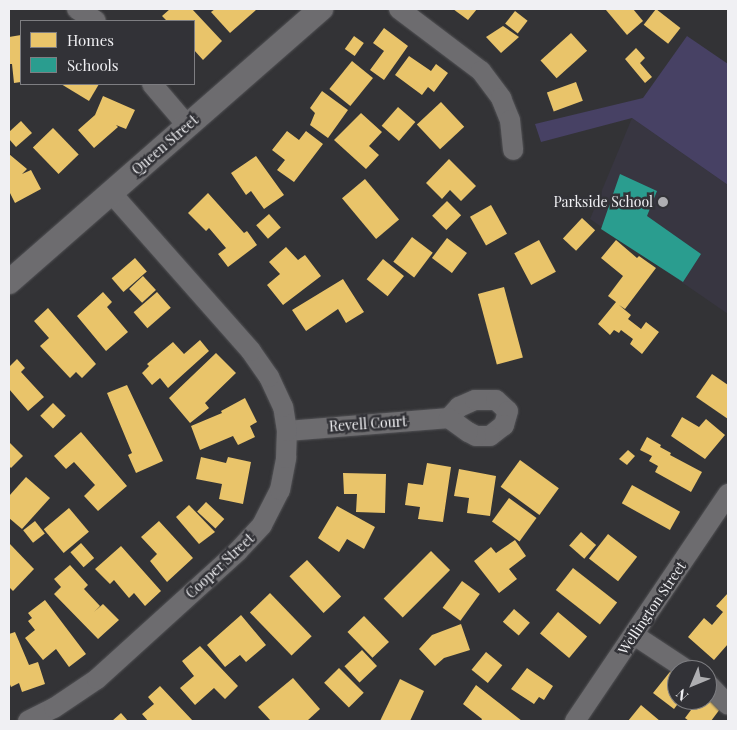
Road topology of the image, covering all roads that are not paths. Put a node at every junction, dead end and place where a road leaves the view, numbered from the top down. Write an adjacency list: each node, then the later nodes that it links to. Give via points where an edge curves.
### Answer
1 (77, 9): 4 (street)
2 (321, 9): 6 (street, Queen Street)
3 (399, 9): 7 (street, via 481,71 501,98 510,120)
4 (94, 20)
5 (153, 85): 6 (street)
6 (187, 126): 8 (street, Queen Street)
7 (513, 150)
8 (111, 193): 9 (street, Queen Street); 11 (street, Cooper Street, via 251,351 283,407)
9 (9, 282)
10 (449, 418): 11 (street, Revell Court)
11 (287, 431): 17 (street, Cooper Street, via 280,490 262,525 238,551 97,679)
12 (728, 494): 13 (street, Wellington Street)
13 (634, 635): 14 (street); 18 (street, Wellington Street)
14 (672, 660)
15 (717, 694): 16 (street)
16 (728, 706)
17 (28, 721)
18 (575, 721)

